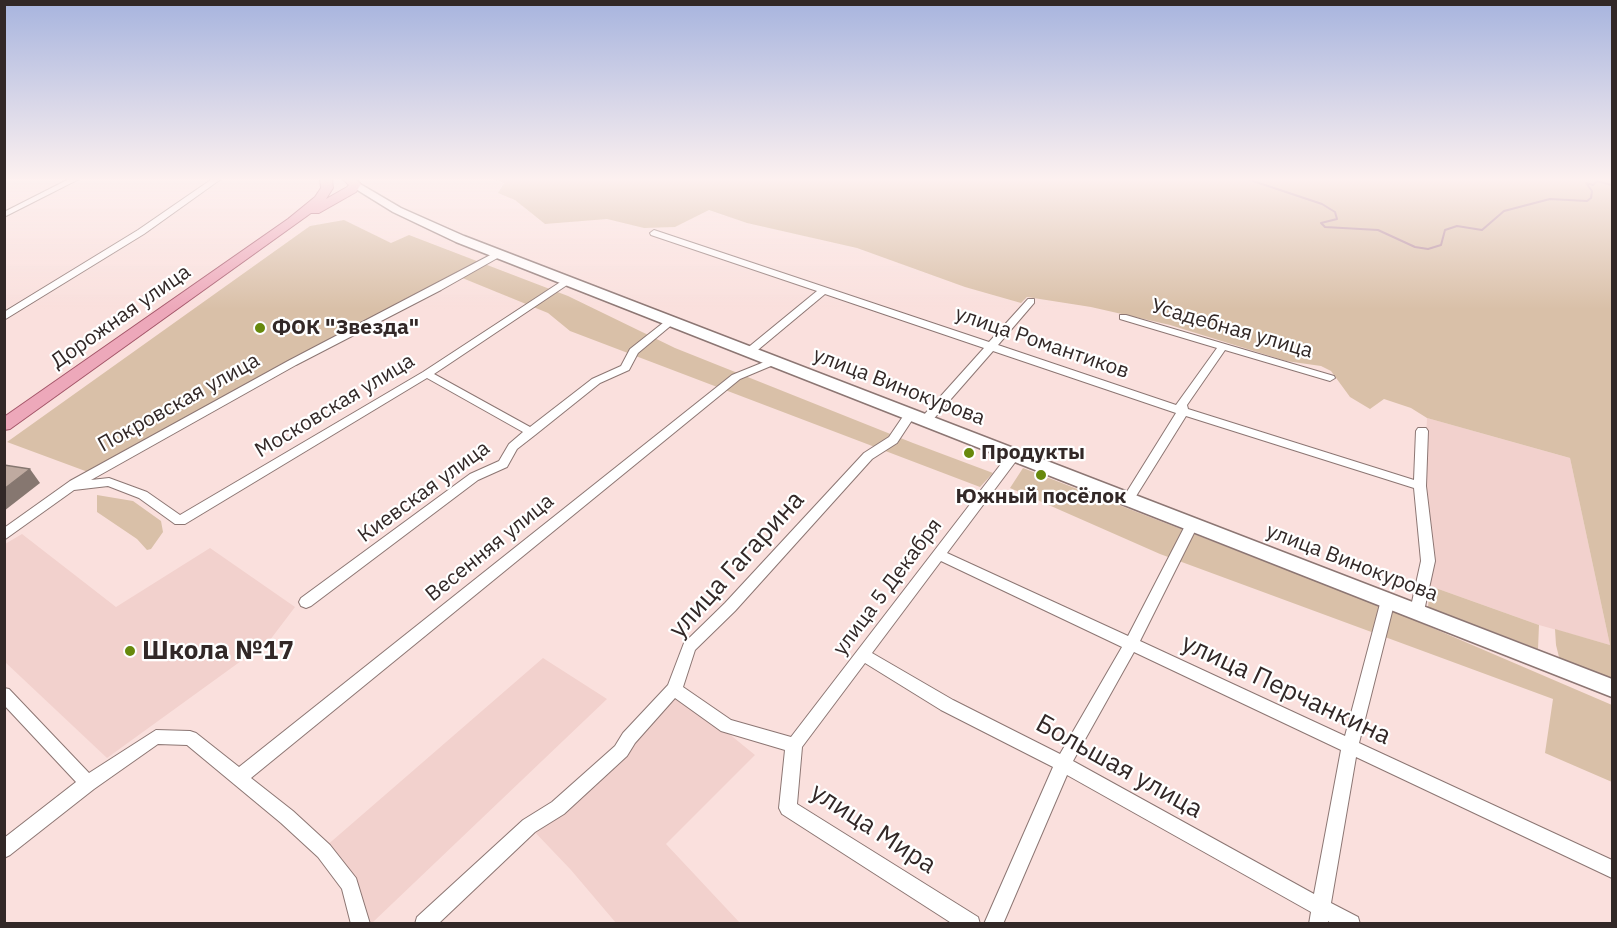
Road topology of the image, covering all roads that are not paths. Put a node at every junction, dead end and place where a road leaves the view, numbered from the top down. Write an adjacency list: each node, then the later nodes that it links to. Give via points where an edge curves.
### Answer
1 (155, 222): 9 (street)
2 (292, 222): 20 (main road, Дорожная улица)
3 (421, 222): 5 (main road, улица Винокурова)
4 (654, 233): 7 (street, улица Романтиков)
5 (498, 254): 6 (main road, улица Винокурова); 24 (street, Покровская улица)
6 (568, 281): 11 (main road, улица Винокурова); 16 (street, Московская улица)
7 (824, 290): 12 (street, улица Романтиков); 14 (street)
8 (1031, 300): 12 (street, улица Гагарина)
9 (4, 317)
10 (1123, 317): 13 (street, Усадебная улица)
11 (671, 321): 14 (main road, улица Винокурова); 22 (street, Киевская улица, via 634,351 625,368 596,381)
12 (991, 347): 18 (street, улица Романтиков); 19 (street, улица Гагарина)
13 (1222, 348): 17 (street, Усадебная улица); 18 (street, via 1181,405)
14 (749, 352): 15 (main road, улица Винокурова)
15 (774, 361): 19 (main road, улица Винокурова); 41 (street, Весенняя улица, via 736,377)
16 (427, 374): 22 (street); 24 (street, Московская улица, via 180,521 143,495 109,482)
17 (1330, 378)
18 (1183, 411): 25 (street, улица Романтиков); 26 (street)
19 (918, 417): 23 (main road, улица Винокурова); 36 (street, улица Гагарина, via 868,456 730,607 688,647)
20 (4, 425)
21 (1422, 431): 25 (street)
22 (531, 432): 31 (street, Киевская улица, via 513,447 503,464 474,477)
23 (1015, 454): 26 (main road, улица Винокурова); 29 (street, улица 5 Декабря)
24 (71, 486): 28 (street, Покровская улица)
25 (1420, 486): 32 (street, via 1428,561)
26 (1130, 498): 27 (main road, улица Винокурова)
27 (1193, 523): 30 (main road, улица Винокурова); 33 (street)
28 (4, 535)
29 (938, 554): 33 (street, улица Перчанкина); 34 (street, улица 5 Декабря)
30 (1388, 600): 32 (main road, улица Винокурова); 39 (street)
31 (306, 602)
32 (1416, 611): 35 (main road, улица Винокурова)
33 (1131, 644): 39 (street, улица Перчанкина); 40 (street)
34 (863, 655): 38 (street, улица 5 Декабря); 40 (street, Большая улица, via 947,705)
35 (1612, 688)
36 (674, 689): 38 (street, via 727,726); 47 (street, улица Гагарина, via 621,751 558,808 529,826)
37 (4, 694): 42 (street)
38 (794, 745): 48 (street, улица Мира, via 788,808)
39 (1350, 747): 44 (street, улица Перчанкина); 45 (street)
40 (1063, 764): 45 (street, Большая улица); 49 (street)
41 (238, 778): 42 (street, via 190,738 156,737); 46 (street, via 324,851 350,884)
42 (88, 783): 43 (street)
43 (4, 849)
44 (1612, 869)
45 (1320, 916): 50 (street, Большая улица)
46 (361, 924)
47 (424, 924)
48 (971, 924)
49 (993, 924)
50 (1351, 924)

